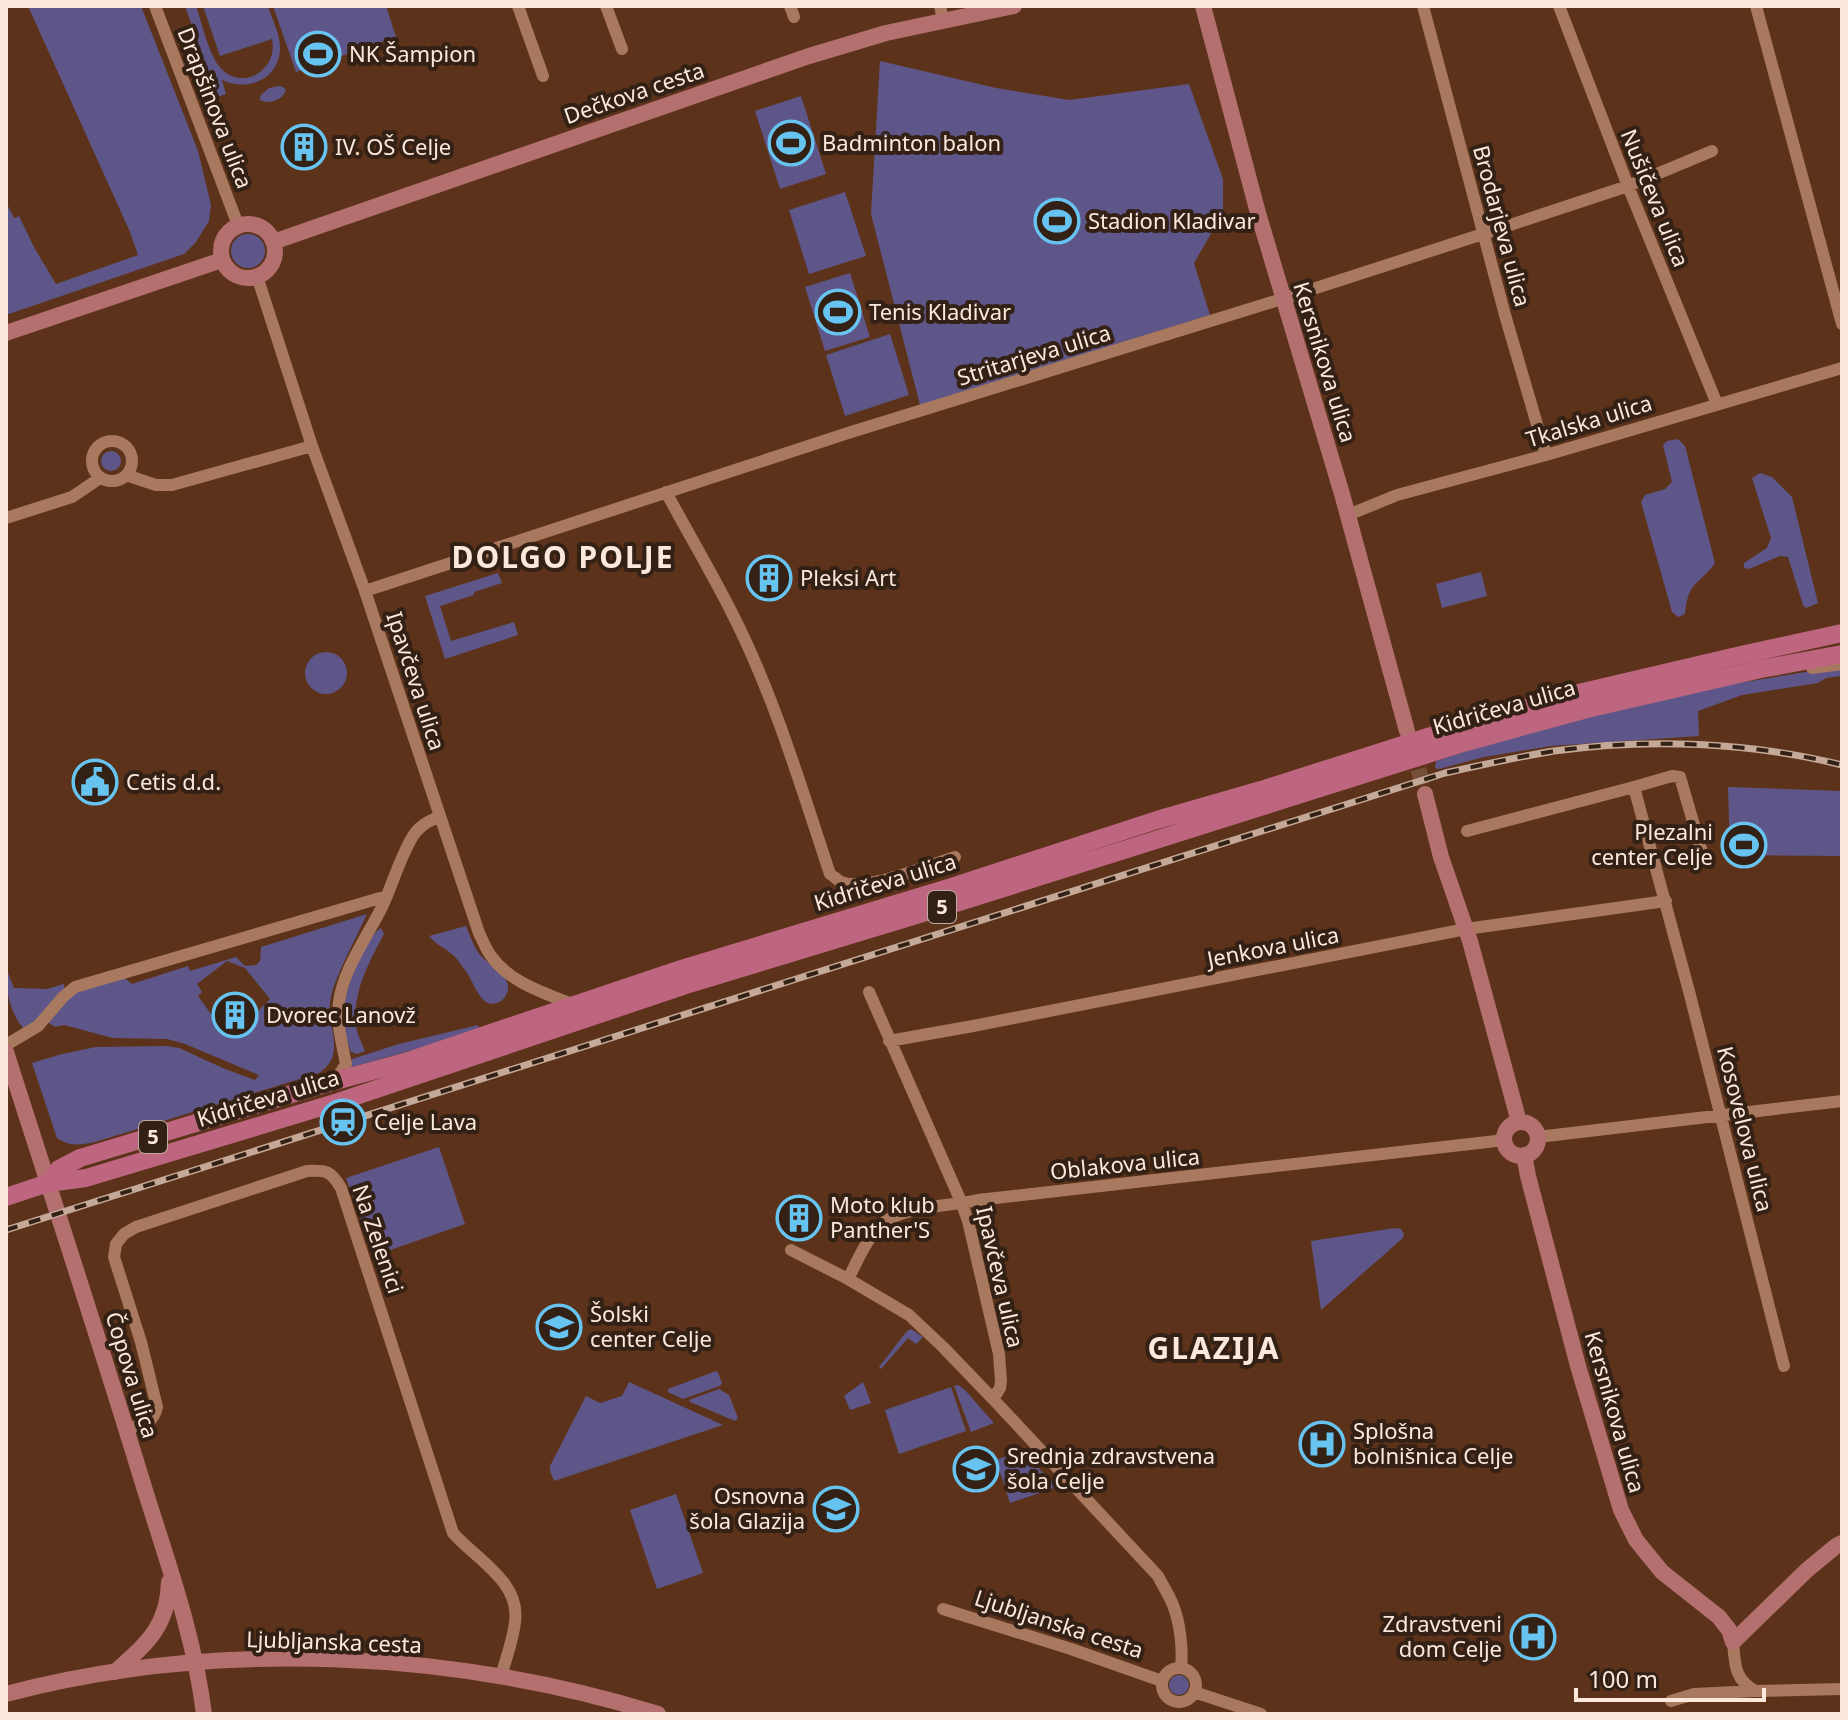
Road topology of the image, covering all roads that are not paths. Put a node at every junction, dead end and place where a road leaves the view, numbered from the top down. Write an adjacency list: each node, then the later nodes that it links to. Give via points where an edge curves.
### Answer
1 (155, 6): 14 (street, Drapšinova ulica)
2 (518, 6): 11 (street)
3 (606, 6): 10 (street)
4 (1014, 6): 9 (street, Dečkova cesta)
5 (1203, 6): 19 (street, Kersnikova ulica)
6 (1423, 6): 15 (street, Brodarjeva ulica)
7 (1559, 6): 13 (street, Nušičeva ulica)
8 (1756, 6): 20 (street)
9 (941, 13): 16 (street, Dečkova cesta)
10 (622, 49)
11 (543, 76)
12 (1712, 151): 13 (street, Stritarjeva ulica)
13 (1628, 186): 15 (street, Stritarjeva ulica); 23 (street, Nušičeva ulica)
14 (238, 225): 16 (street, via 255,225); 17 (street, via 221,243)
15 (1483, 234): 19 (street, Stritarjeva ulica); 25 (street, Brodarjeva ulica)
16 (273, 242): 18 (street, via 270,266)
17 (222, 260): 18 (street, via 240,277); 21 (street)
18 (257, 276): 24 (street, Ipavčeva ulica)
19 (1282, 299): 28 (street, Stritarjeva ulica); 29 (street, Kersnikova ulica)
20 (1842, 324)
21 (6, 333)
22 (1842, 368): 23 (street, Tkalska ulica)
23 (1717, 404): 25 (street, Tkalska ulica)
24 (312, 446): 26 (street, via 172,485); 31 (street, Ipavčeva ulica)
25 (1546, 455): 29 (street, Tkalska ulica, via 1397,495)
26 (126, 475): 27 (street, via 117,481); 27 (street, via 131,454 124,445 108,442 92,458)
27 (100, 478): 30 (street, via 72,497)
28 (666, 492): 31 (street, Stritarjeva ulica); 42 (street, via 734,617 767,691 830,874 857,885)
29 (1348, 515): 36 (street, Kersnikova ulica)
30 (6, 518)
31 (365, 591): 39 (street, Ipavčeva ulica)
32 (1842, 633): 47 (main road, Kidričeva ulica / 5, via 1583,692 1459,727)
33 (1842, 654): 35 (main road, Kidričeva ulica / 5)
34 (1842, 664): 35 (street)
35 (1761, 669): 58 (main road, Kidričeva ulica / 5, via 1463,743 686,985 338,1102 86,1178)
36 (1407, 731)
37 (1634, 787): 40 (street); 41 (street, via 1680,777); 43 (street, Kosovelova ulica)
38 (1425, 794): 45 (street)
39 (440, 816): 44 (street, via 414,836); 47 (street, Ipavčeva ulica, via 492,958 525,985)
40 (1467, 831)
41 (1701, 849)
42 (955, 857)
43 (1666, 901): 45 (street, Jenkova ulica); 53 (street, Kosovelova ulica)
44 (384, 902): 49 (street, via 75,987 38,1026); 51 (street, via 339,1000 346,1064)
45 (1466, 929): 48 (street, Jenkova ulica); 54 (street)
46 (869, 992): 48 (street, Ipavčeva ulica)
47 (574, 1005): 51 (main road, Kidričeva ulica / 5)
48 (889, 1041): 60 (street, Ipavčeva ulica)
49 (6, 1045)
50 (6, 1052): 58 (street, Čopova ulica)
51 (335, 1081): 58 (main road, Kidričeva ulica / 5, via 80,1158 59,1169)
52 (1842, 1101): 53 (street)
53 (1721, 1115): 55 (street); 63 (street, Kosovelova ulica)
54 (1519, 1122): 55 (street, via 1534,1127); 56 (street, via 1510,1127)
55 (1538, 1137): 57 (street, via 1536,1147)
56 (1505, 1140): 57 (street, via 1511,1152); 60 (street, Oblakova ulica)
57 (1524, 1155): 69 (street, Kersnikova ulica, via 1621,1510 1636,1540 1662,1572 1719,1617)
58 (48, 1183): 59 (main road, 5); 65 (street, Čopova ulica)
59 (6, 1197)
60 (962, 1204): 62 (street, Oblakova ulica, via 894,1216 870,1238); 64 (street, Ipavčeva ulica, via 999,1354 1001,1381)
61 (791, 1250): 62 (street)
62 (848, 1279): 64 (street, via 915,1320)
63 (1784, 1366)
64 (993, 1399): 71 (street, via 1158,1576 1173,1605)
65 (126, 1429): 67 (street, Čopova ulica); 73 (street, Na Zelenici, via 148,1422 157,1407 114,1257 124,1234 307,1171 324,1170 334,1176 453,1533 502,1580 516,1605)
66 (1842, 1543): 69 (street)
67 (169, 1569): 70 (street, Čopova ulica); 72 (street, via 168,1596 152,1637)
68 (943, 1609): 74 (street, Ljubljanska cesta)
69 (1733, 1642): 76 (street, via 1740,1679)
70 (195, 1662): 72 (street, Ljubljanska cesta); 73 (street, Ljubljanska cesta, via 348,1660); 81 (street, Čopova ulica)
71 (1181, 1668): 74 (street, Ljubljanska cesta); 77 (street, via 1194,1677)
72 (115, 1672): 78 (street, Ljubljanska cesta)
73 (501, 1676): 82 (street, Ljubljanska cesta)
74 (1162, 1681): 79 (street, Ljubljanska cesta)
75 (1842, 1689): 76 (street)
76 (1756, 1691): 80 (street, via 1694,1694)
77 (1194, 1692): 79 (street, via 1186,1700); 84 (street)
78 (6, 1694)
79 (1170, 1699): 83 (street)
80 (1671, 1701)
81 (204, 1714)
82 (658, 1714)
83 (1165, 1714)
84 (1261, 1714)

